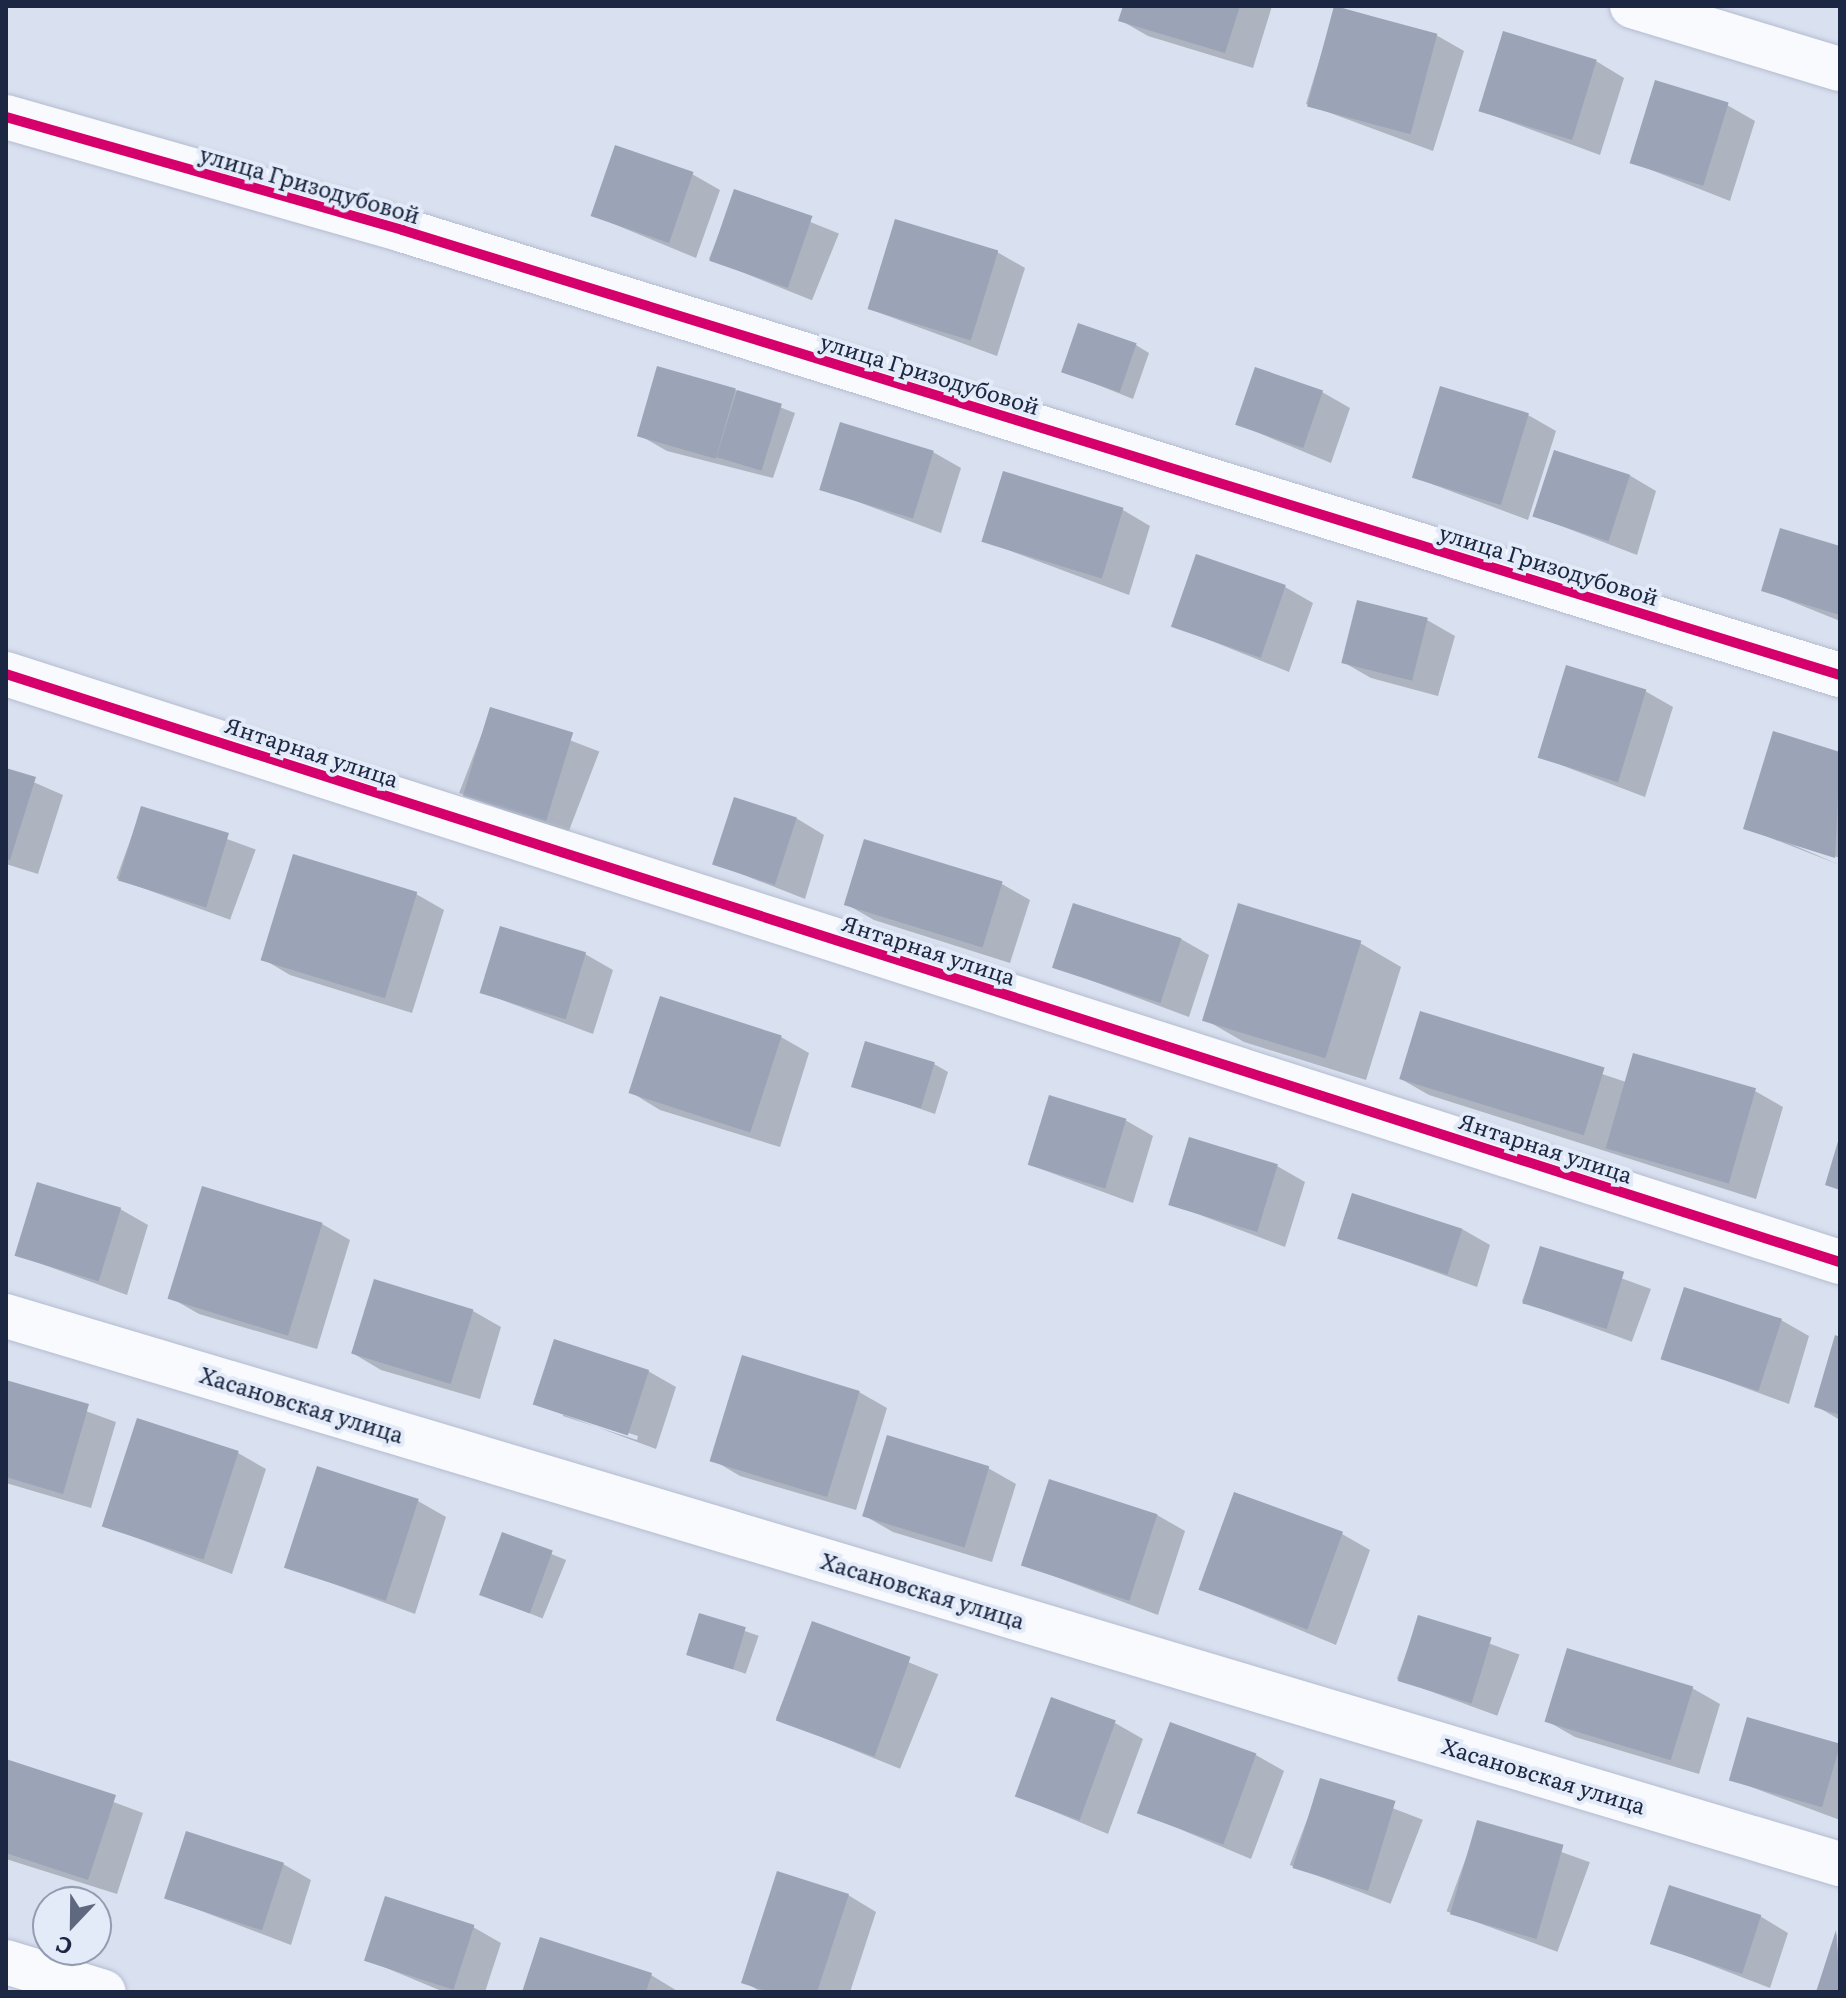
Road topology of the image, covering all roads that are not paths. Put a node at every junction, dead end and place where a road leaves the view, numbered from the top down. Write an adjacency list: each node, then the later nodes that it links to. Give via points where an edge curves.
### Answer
1 (1632, 6): 2 (street)
2 (1840, 69)
3 (6, 117): 5 (street, улица Гризодубовой, via 402,230)
4 (6, 674): 6 (street, Янтарная улица)
5 (1840, 675)
6 (1840, 1262)
7 (6, 1316): 8 (street, Хасановская улица)
8 (1840, 1864)
9 (6, 1962): 10 (street)
10 (104, 1992)

